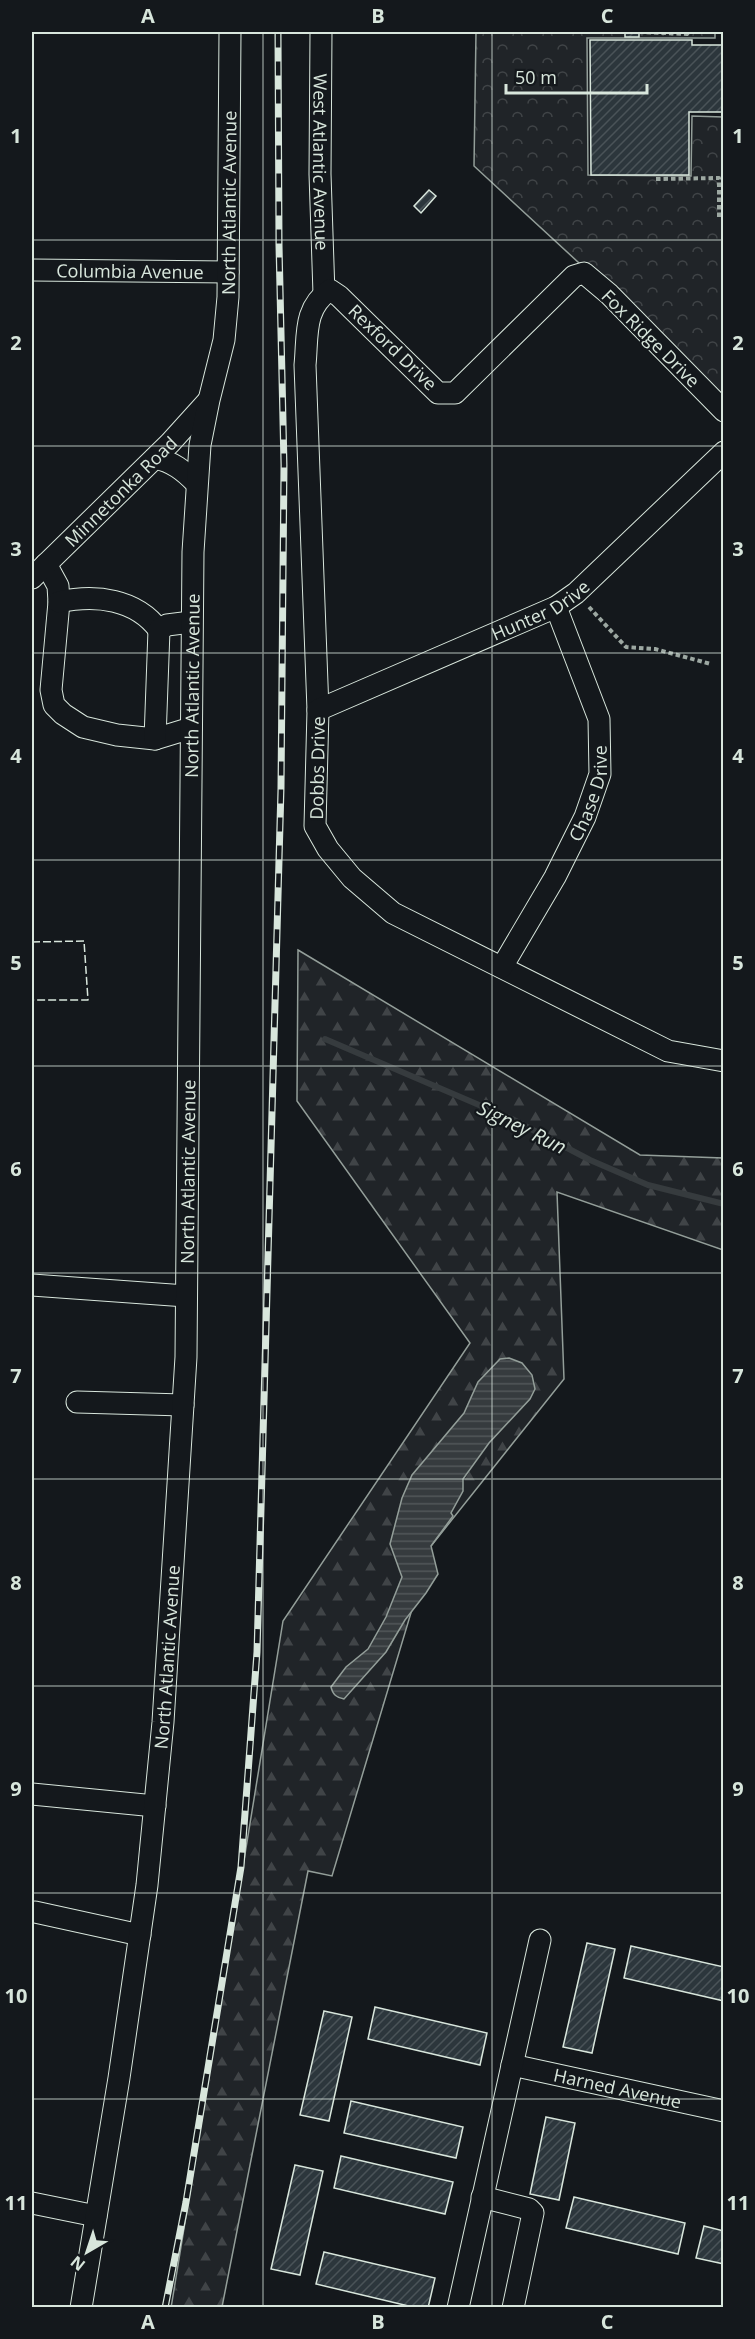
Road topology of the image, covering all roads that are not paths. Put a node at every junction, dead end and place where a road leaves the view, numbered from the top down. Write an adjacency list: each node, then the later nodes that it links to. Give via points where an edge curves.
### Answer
1 (230, 32): 4 (street, North Atlantic Avenue)
2 (321, 32): 6 (street, West Atlantic Avenue)
3 (32, 270): 4 (street, Columbia Avenue)
4 (228, 272): 7 (street, North Atlantic Avenue, via 224,340)
5 (574, 276): 6 (street, Rexford Drive, via 455,393 438,393 339,296 330,290); 8 (street, Fox Ridge Drive, via 584,273 609,294)
6 (320, 298): 17 (street, Dobbs Drive, via 310,311 305,365)
7 (209, 400): 10 (street, Minnetonka Road); 11 (street, North Atlantic Avenue)
8 (723, 411)
9 (723, 452): 14 (street, Hunter Drive, via 576,593)
10 (155, 458): 11 (street, via 181,467); 12 (street, Minnetonka Road)
11 (196, 483): 15 (street, North Atlantic Avenue)
12 (39, 571): 13 (street, via 58,586)
13 (59, 602): 16 (street, via 104,598 149,617); 19 (street, via 52,665 54,705 83,727)
14 (556, 606): 17 (street, Hunter Drive); 20 (street, Chase Drive, via 598,719 600,774 585,817 555,877)
15 (191, 622): 16 (street); 18 (street, North Atlantic Avenue)
16 (159, 630): 19 (street)
17 (318, 710): 20 (street, Dobbs Drive, via 315,826 328,849 352,878 393,913)
18 (191, 728): 19 (street); 23 (street, North Atlantic Avenue)
19 (154, 739)
20 (502, 967): 21 (street, Dobbs Drive, via 668,1051)
21 (723, 1061)
22 (32, 1285): 23 (street)
23 (186, 1296): 25 (street, North Atlantic Avenue)
24 (77, 1402): 25 (street)
25 (183, 1406): 27 (street, North Atlantic Avenue)
26 (32, 1794): 27 (street)
27 (155, 1806): 29 (street, North Atlantic Avenue)
28 (35, 1912): 29 (street)
29 (140, 1935): 35 (street, North Atlantic Avenue)
30 (540, 1940): 31 (street)
31 (512, 2065): 32 (street, Harned Avenue); 33 (street)
32 (723, 2111)
33 (482, 2197): 37 (street); 38 (street, via 532,2213)
34 (32, 2203): 35 (street)
35 (96, 2216): 36 (street, North Atlantic Avenue)
36 (81, 2307)
37 (458, 2307)
38 (513, 2307)

